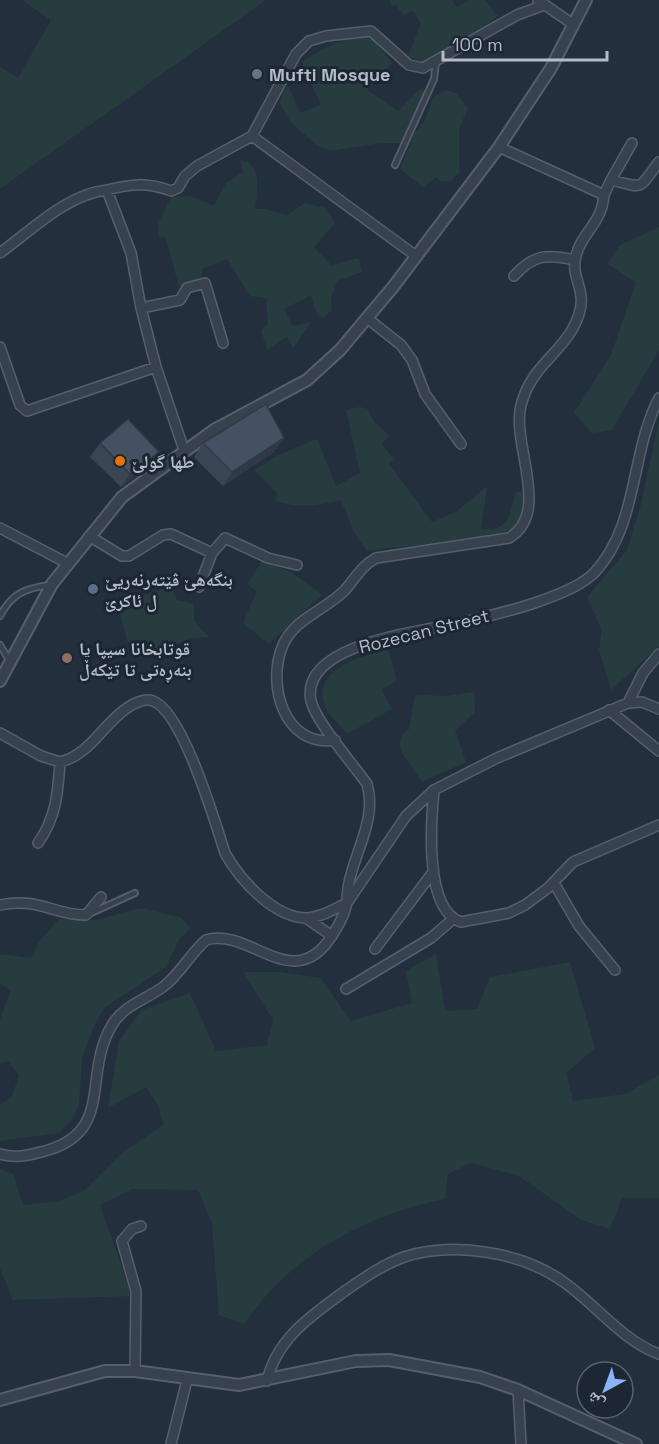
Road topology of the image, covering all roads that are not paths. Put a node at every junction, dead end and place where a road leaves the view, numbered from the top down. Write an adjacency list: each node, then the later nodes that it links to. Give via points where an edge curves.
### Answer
1 (586, 0): 3 (street)
2 (541, 3): 3 (street); 4 (street)
3 (574, 25): 7 (street)
4 (436, 62): 5 (street, via 423,68 409,65 371,31 309,41 296,54); 9 (lane, via 434,79)
5 (252, 136): 11 (street, via 197,166 171,191 149,183); 14 (street)
6 (632, 142): 10 (street)
7 (499, 147): 12 (street); 14 (street)
8 (659, 162): 10 (street, via 642,185 634,188)
9 (395, 165)
10 (611, 180): 12 (street)
11 (107, 190): 13 (street, via 76,198); 17 (street, via 131,253)
12 (604, 195): 15 (street, via 600,216)
13 (0, 253)
14 (416, 256): 18 (street)
15 (575, 260): 16 (street, via 535,258); 41 (street, via 582,290 580,313 565,340 537,370 521,405 520,434 529,498 528,513 517,533 497,540 376,558 334,599 297,625 283,644 277,672 280,702 288,720 306,737 320,742)
16 (514, 276)
17 (141, 308): 19 (street, via 180,300 187,288 205,283); 21 (street)
18 (367, 318): 23 (street, via 412,360 425,394); 24 (street, via 307,380 213,430)
19 (223, 343)
20 (1, 351): 21 (street, via 20,405 27,411)
21 (156, 367): 24 (street)
22 (659, 398): 41 (street, Rozecan Street, via 647,426 627,514 594,573 572,589 535,602 461,623 381,638 345,652 321,669 311,689 314,710)
23 (461, 444)
24 (184, 450): 26 (street, via 122,497)
25 (0, 528): 28 (street)
26 (89, 536): 27 (street, via 122,556 171,534); 28 (street)
27 (212, 553): 29 (street, via 225,537 268,558); 31 (street)
28 (67, 563): 30 (street)
29 (297, 565)
30 (52, 585): 32 (lane, via 19,592); 35 (street)
31 (199, 587)
32 (0, 616)
33 (0, 645): 35 (lane)
34 (659, 654): 37 (street, via 643,673)
35 (9, 660): 36 (street)
36 (0, 681)
37 (628, 703): 38 (street); 39 (street, via 642,702)
38 (609, 710): 42 (street); 44 (street)
39 (659, 710)
40 (0, 733): 43 (street)
41 (335, 740): 51 (street, Rozecan Street, via 366,784 370,797 369,816)
42 (659, 751)
43 (60, 762): 46 (street, via 57,804 49,828); 54 (street, via 81,753 127,708 141,700 153,701 171,716 182,737 233,869 281,911)
44 (434, 790): 47 (street); 51 (street, via 406,816)
45 (659, 825): 48 (street, via 580,857)
46 (38, 843)
47 (433, 872): 55 (street); 57 (street)
48 (554, 883): 55 (street, via 537,899 509,913 474,920); 58 (street, via 579,926)
49 (135, 893): 53 (lane)
50 (101, 897): 53 (street)
51 (346, 903): 54 (street, via 331,912); 56 (street)
52 (0, 905): 53 (street, via 20,901)
53 (86, 915)
54 (306, 918): 56 (street)
55 (453, 919): 59 (street, via 431,938)
56 (332, 936): 60 (street, via 315,954 288,962 228,939 207,940 166,985 131,1005 113,1024 99,1055 89,1120 77,1137 22,1157)
57 (375, 949)
58 (615, 970)
59 (346, 989)
60 (0, 1155)
61 (141, 1226): 63 (street, via 132,1229 122,1241 136,1291)
62 (659, 1354): 65 (street, via 635,1342 573,1288 541,1269 486,1253 427,1251 379,1268 305,1323 273,1358)
63 (135, 1371): 64 (street); 67 (street, via 105,1371)
64 (187, 1380): 65 (street, via 238,1386); 68 (street)
65 (267, 1381): 66 (street, via 356,1361 388,1360 480,1377)
66 (518, 1390): 69 (street); 70 (street)
67 (0, 1400)
68 (171, 1444)
69 (522, 1444)
70 (636, 1444)

